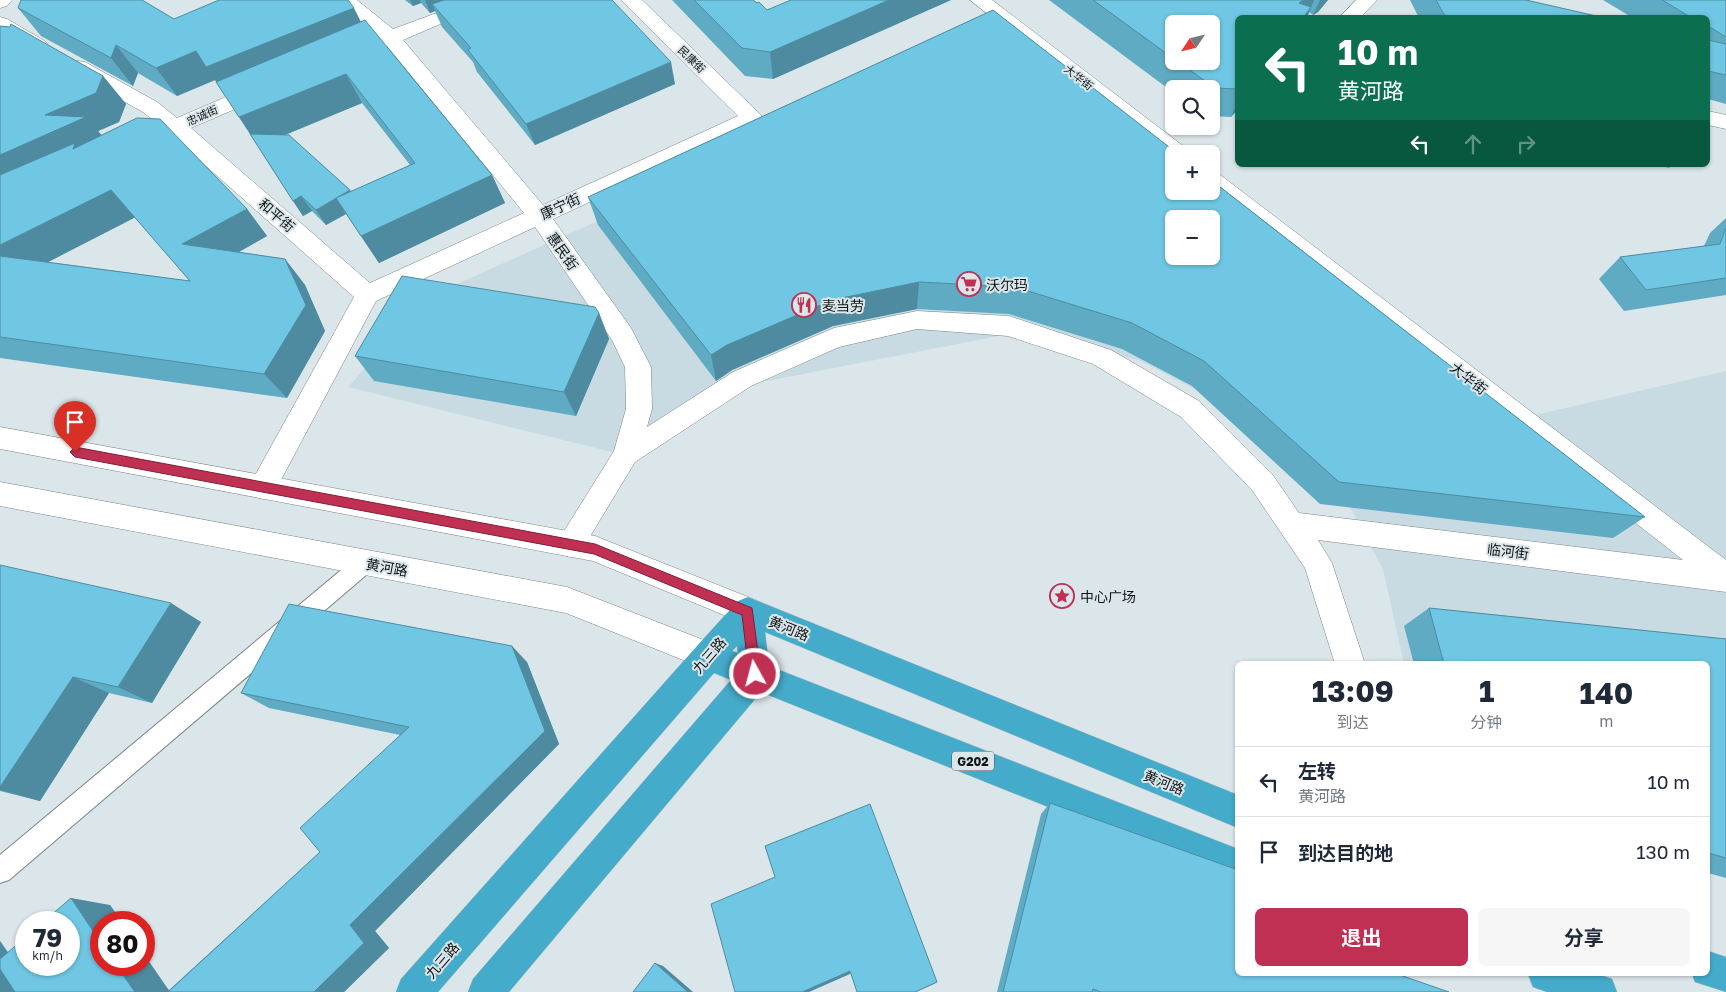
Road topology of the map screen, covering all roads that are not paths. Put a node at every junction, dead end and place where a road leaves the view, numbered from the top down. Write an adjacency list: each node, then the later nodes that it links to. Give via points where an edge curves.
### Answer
1 (344, 0): 8 (street, 惠民街)
2 (491, 0): 8 (street)
3 (631, 0): 11 (street, 民康街)
4 (980, 0): 16 (street, 大华街)
5 (1367, 0): 6 (street)
6 (1351, 15)
7 (0, 23): 14 (street, 和平街, via 150,108)
8 (390, 37): 9 (street); 18 (street, 惠民街)
9 (355, 52)
10 (283, 81): 14 (street, 忠诚街)
11 (752, 118): 18 (street, 康宁街)
12 (1710, 118): 13 (street)
13 (1726, 122)
14 (174, 127): 15 (street, 忠诚街); 19 (street, 和平街)
15 (145, 140)
16 (1167, 145)
17 (1220, 186): 27 (street, 大华街)
18 (538, 216): 19 (street, 康宁街); 21 (street, 惠民街, via 622,335 638,367 639,409)
19 (367, 295): 22 (street)
20 (0, 438): 22 (street, 黄河路)
21 (626, 454): 24 (street, via 742,379 834,338 917,320 1009,326 1102,357 1190,409 1262,482); 25 (street, 惠民街)
22 (264, 487): 25 (street, 黄河路)
23 (0, 494): 26 (street, 黄河路)
24 (1291, 524): 27 (street, 临河街); 30 (street, via 1318,563)
25 (570, 544): 28 (street, 黄河路, via 595,549)
26 (365, 563): 29 (street, 黄河路, via 567,600); 34 (lane)
27 (1726, 578)
28 (748, 612): 29 (highway, 九三路); 31 (highway); 32 (highway, 黄河路)
29 (708, 656): 31 (highway, 黄河路 / G202); 38 (highway, 九三路)
30 (1349, 661)
31 (755, 674): 33 (highway, 黄河路 / G202); 39 (highway)
32 (1235, 811)
33 (1235, 865)
34 (0, 872)
35 (1710, 970): 36 (highway)
36 (1726, 975)
37 (1552, 976): 40 (highway)
38 (414, 992)
39 (486, 992)
40 (1598, 992)

